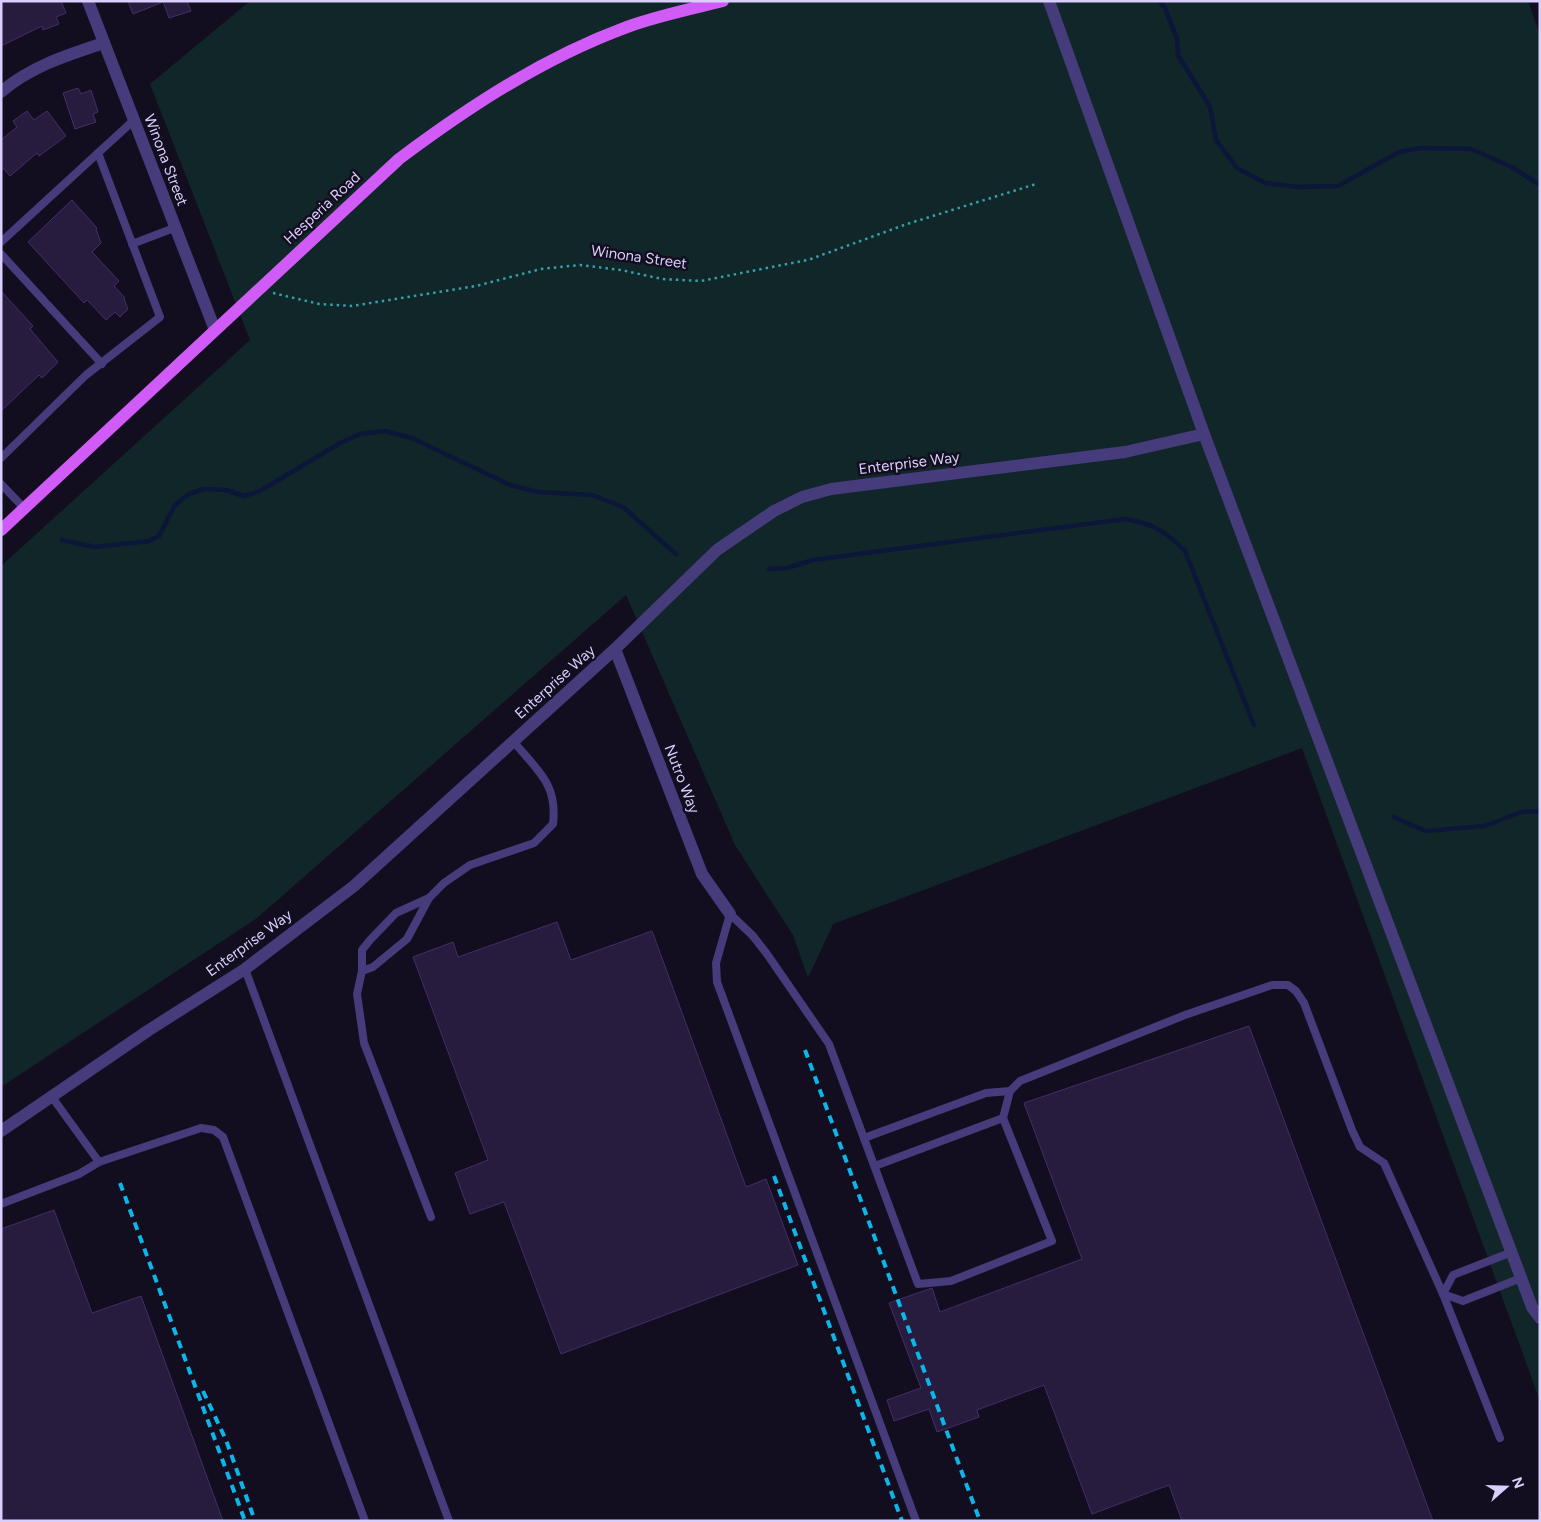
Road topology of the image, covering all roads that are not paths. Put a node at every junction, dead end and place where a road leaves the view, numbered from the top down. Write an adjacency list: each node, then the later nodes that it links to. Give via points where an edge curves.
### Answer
1 (88, 1): 4 (street, Winona Street)
2 (723, 1): 12 (main road, Hesperia Road, via 628,27 572,50 479,102 399,159)
3 (1049, 1): 14 (street)
4 (104, 43): 5 (street, via 48,62); 6 (street, Winona Street)
5 (1, 92)
6 (134, 120): 7 (lane); 8 (street, Winona Street)
7 (98, 152): 9 (lane); 10 (lane)
8 (174, 228): 10 (lane); 12 (street, Winona Street)
9 (1, 242)
10 (132, 244): 13 (lane, via 160,316)
11 (1, 254): 13 (lane)
12 (215, 330): 17 (main road, Hesperia Road)
13 (102, 364): 15 (lane, via 86,375)
14 (1204, 434): 19 (street, Enterprise Way, via 1125,452 831,489 802,497 746,528 717,550); 34 (street)
15 (1, 458)
16 (1, 484): 17 (lane)
17 (24, 508): 18 (main road, Hesperia Road)
18 (1, 530)
19 (615, 649): 20 (street, Enterprise Way); 22 (street, Nutro Way, via 702,874)
20 (513, 741): 21 (lane, via 548,784 554,800 553,824 534,843 458,872); 23 (street, Enterprise Way, via 354,886)
21 (429, 898): 24 (lane, via 407,939 373,967); 24 (lane, via 396,913 370,940 362,950)
22 (730, 914): 29 (lane, via 753,936 820,1028 838,1064); 41 (lane, via 716,963 718,982)
23 (245, 969): 26 (street, Enterprise Way); 40 (lane)
24 (362, 971): 33 (lane, via 357,994 364,1043)
25 (1010, 1091): 27 (lane); 29 (lane, via 986,1092); 36 (lane, via 1020,1081 1185,1015 1272,985 1288,985 1304,1003 1360,1147 1384,1163)
26 (52, 1097): 28 (street, Enterprise Way); 30 (lane)
27 (1003, 1118): 31 (lane); 31 (lane, via 1052,1241 951,1281 918,1284)
28 (1, 1132)
29 (864, 1138): 31 (lane)
30 (99, 1162): 32 (lane, via 79,1174); 39 (lane, via 202,1128 214,1130 223,1137)
31 (875, 1166)
32 (1, 1204)
33 (431, 1217)
34 (1512, 1252): 35 (street); 36 (lane, via 1454,1275)
35 (1521, 1278): 36 (lane, via 1463,1301); 37 (street)
36 (1444, 1294): 38 (lane)
37 (1540, 1318)
38 (1500, 1438)
39 (364, 1521)
40 (449, 1521)
41 (916, 1521)

